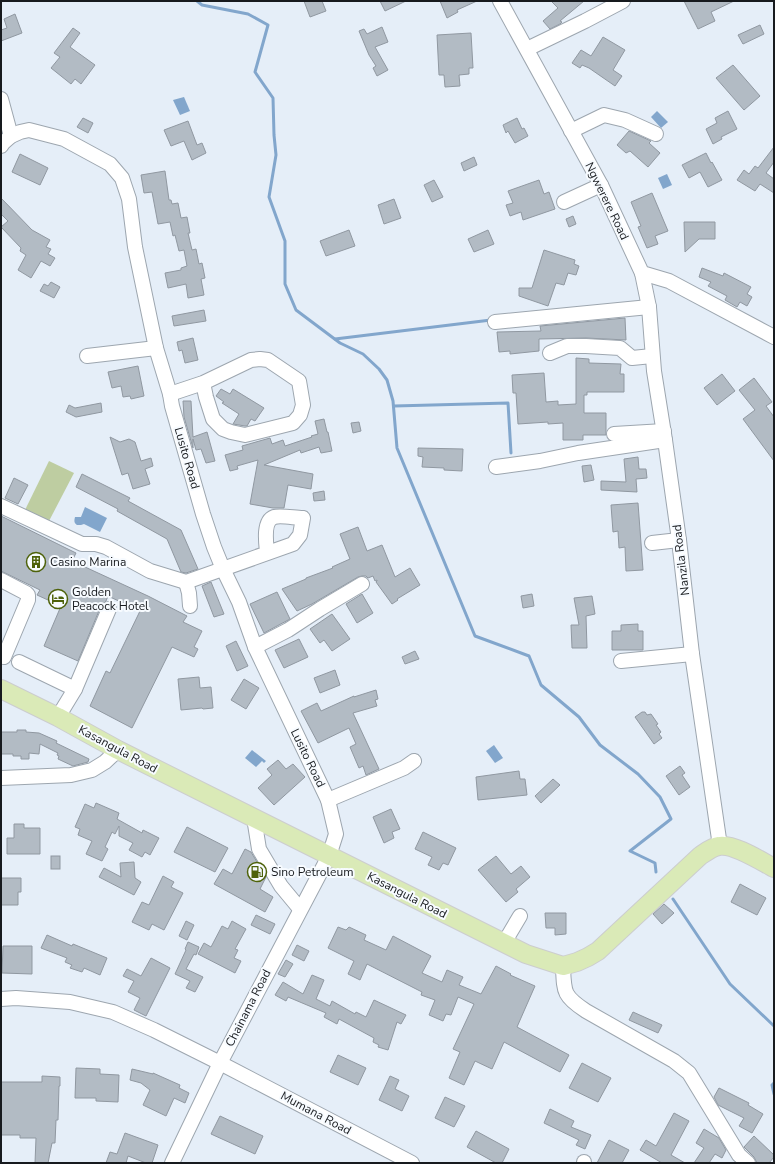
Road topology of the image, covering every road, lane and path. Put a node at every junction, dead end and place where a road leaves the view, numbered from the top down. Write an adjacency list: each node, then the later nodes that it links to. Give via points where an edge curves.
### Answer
1 (500, 1): 3 (street, Ngwerere Road)
2 (623, 1): 3 (street)
3 (527, 49): 5 (street, Ngwerere Road)
4 (1, 99): 7 (street)
5 (571, 131): 6 (street, via 604,115 624,120); 8 (street, Ngwerere Road)
6 (656, 134)
7 (6, 141): 14 (street, Lusito Road, via 20,132 29,130 64,139 110,164 122,178)
8 (601, 185): 9 (street); 10 (street, Ngwerere Road)
9 (564, 202)
10 (642, 273): 11 (street, Nanzila Road); 13 (street, via 669,281)
11 (649, 307): 12 (street); 17 (street, Nanzila Road)
12 (495, 322)
13 (774, 337)
14 (156, 348): 16 (street); 19 (street, Lusito Road)
15 (550, 353): 17 (street, via 567,346 586,346 620,348 632,358)
16 (87, 356)
17 (652, 356): 21 (street, Nanzila Road)
18 (203, 383): 18 (street, via 213,419 223,429 231,432 245,435 293,423 300,415 303,405 299,381 268,360 251,360); 19 (street)
19 (170, 394): 27 (street, Lusito Road, via 203,514)
20 (614, 434): 21 (street)
21 (665, 436): 22 (street, via 540,461); 24 (street, Nanzila Road)
22 (496, 467)
23 (1, 506): 28 (street, via 82,544 106,547 150,571)
24 (679, 540): 25 (street); 34 (street, Nanzila Road)
25 (652, 543)
26 (267, 552): 27 (street)
27 (223, 569): 28 (street); 33 (street, Lusito Road, via 239,602)
28 (186, 582): 31 (street)
29 (362, 584): 33 (street, via 288,630)
30 (2, 585): 35 (street, via 26,593 28,600 4,656)
31 (190, 606)
32 (109, 609): 39 (street)
33 (255, 647): 44 (street, Lusito Road)
34 (692, 654): 36 (street); 46 (street, Nanzila Road)
35 (1, 655)
36 (621, 661)
37 (19, 662): 39 (street)
38 (1, 688): 40 (main road, Kasangula Road)
39 (75, 689): 40 (street)
40 (58, 717): 41 (main road, Kasangula Road)
41 (118, 750): 43 (street, via 92,770 71,775); 45 (main road, Kasangula Road)
42 (414, 761): 44 (street, via 404,768)
43 (1, 778)
44 (328, 800): 47 (street, Lusito Road, via 336,834)
45 (254, 818): 47 (main road, Kasangula Road); 49 (street, via 259,849 281,886)
46 (720, 846): 48 (main road, via 735,848); 52 (main road, via 700,856 598,951)
47 (329, 856): 49 (street, Chainama Road); 51 (main road, Kasangula Road)
48 (774, 868)
49 (300, 909): 54 (street, Chainama Road)
50 (520, 916): 51 (street)
51 (504, 943): 52 (main road, Kasangula Road, via 526,954)
52 (563, 966): 57 (street, via 564,985 573,1003 674,1061 689,1073 739,1155)
53 (1, 999): 54 (street, Mumana Road, via 70,1002 113,1012)
54 (220, 1063): 55 (street, Chainama Road); 56 (street, Mumana Road)
55 (172, 1163)
56 (412, 1163)
57 (748, 1163)

